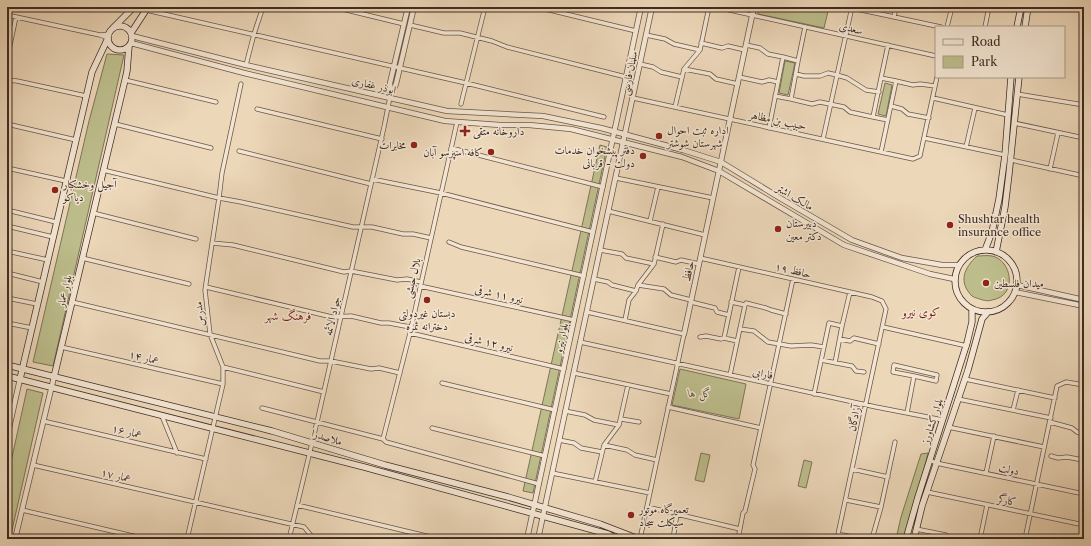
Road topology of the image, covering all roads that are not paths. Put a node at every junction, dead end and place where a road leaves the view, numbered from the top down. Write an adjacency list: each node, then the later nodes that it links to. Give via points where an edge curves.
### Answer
1 (134, 7): 33 (main road, بلوار عمار, via 116,23)
2 (263, 7): 34 (street)
3 (334, 7): 24 (street)
4 (408, 7): 24 (street, جواد الائمه)
5 (414, 7): 25 (street, جواد الائمه)
6 (484, 7): 38 (street)
7 (537, 7): 32 (street)
8 (641, 7): 32 (street, سلمان فارسی)
9 (652, 7): 36 (street, سلمان فارسی)
10 (709, 7): 39 (street)
11 (716, 7): 21 (street, سعدی)
12 (754, 7): 21 (street, حافظ)
13 (852, 7): 23 (street); 37 (street)
14 (896, 7): 23 (street)
15 (952, 7): 27 (street)
16 (989, 7): 28 (street)
17 (1022, 7): 29 (main road)
18 (1028, 7): 30 (main road)
19 (146, 8): 34 (street); 35 (main road)
20 (7, 15): 22 (street)
21 (753, 15): 31 (street, سعدی); 42 (street, حافظ)
22 (16, 17): 33 (street, via 100,35); 44 (street)
23 (894, 17): 26 (street)
24 (404, 24): 51 (street, جواد الائمه)
25 (410, 25): 38 (street); 52 (street, جواد الائمه)
26 (936, 26)
27 (947, 26)
28 (985, 26)
29 (1018, 26)
30 (1025, 26)
31 (805, 27): 37 (street, سعدی); 48 (street)
32 (636, 31): 56 (street, سلمان فارسی)
33 (109, 34): 35 (main road, via 118,26 122,26); 40 (main road, via 110,45 117,50); 73 (main road, بلوار عمار, via 92,72)
34 (254, 34): 50 (street); 51 (street)
35 (131, 35): 40 (main road); 50 (street, ابوذر غفاری)
36 (646, 35): 43 (street); 49 (street, سلمان فارسی)
37 (846, 36): 41 (street, سعدی); 55 (street)
38 (477, 37): 56 (street); 67 (street)
39 (701, 43): 42 (street, via 722,48); 43 (street)
40 (130, 45): 64 (main road, بلوار عمار); 84 (street, ابوذر غفاری)
41 (888, 45): 45 (street, سعدی); 59 (street)
42 (746, 47): 46 (street, via 760,48 768,54); 58 (street, حافظ)
43 (700, 50): 53 (street)
44 (8, 51): 47 (street)
45 (935, 56)
46 (783, 58): 48 (street); 66 (street)
47 (7, 59)
48 (798, 61): 54 (street)
49 (640, 64): 57 (street); 76 (street, سلمان فارسی)
50 (246, 65): 75 (street, ابوذر غفاری)
51 (394, 67): 52 (street); 75 (street, جواد الائمه)
52 (400, 68): 67 (street); 75 (street, جواد الائمه)
53 (684, 68): 57 (street); 69 (street)
54 (796, 74): 55 (street); 78 (street)
55 (838, 75): 71 (street, via 866,90); 81 (street)
56 (626, 77): 99 (street, سلمان فارسی)
57 (682, 77): 85 (street)
58 (739, 77): 66 (street, via 762,82); 69 (street, حافظ)
59 (882, 78): 65 (street); 71 (street)
60 (937, 78): 70 (street)
61 (1011, 78): 88 (main road)
62 (1019, 78): 72 (main road)
63 (7, 80): 73 (street)
64 (125, 80): 79 (street); 97 (main road, بلوار عمار)
65 (896, 81): 70 (street); 83 (street)
66 (778, 82): 74 (street)
67 (466, 83): 80 (street); 89 (street)
68 (241, 84): 129 (street, مدرس)
69 (738, 84): 92 (street, حافظ)
70 (935, 86): 77 (street)
71 (878, 92): 90 (street)
72 (1017, 94): 82 (street); 95 (main road)
73 (86, 96): 105 (main road, بلوار عمار)
74 (775, 96): 78 (street); 98 (street)
75 (390, 97): 84 (street, جواد الائمه); 99 (street, ابوذر غفاری, via 447,111 543,116)
76 (633, 98): 85 (street, حبیب بن مظاهر); 101 (street, سلمان فارسی)
77 (933, 98): 86 (street); 91 (street)
78 (791, 99): 81 (street, via 812,104)
79 (216, 102)
80 (461, 104)
81 (831, 104): 90 (street, via 844,107 850,112); 107 (street)
82 (1084, 105)
83 (891, 106): 91 (street, via 902,108 908,114); 93 (street)
84 (388, 107): 94 (street, ابوذر غفاری); 104 (street, جواد الائمه)
85 (675, 107): 92 (street, حبیب بن مظاهر)
86 (975, 108): 88 (street); 109 (street)
87 (257, 109): 104 (street)
88 (1008, 115): 114 (main road)
89 (604, 117)
90 (874, 117): 93 (street)
91 (928, 118): 102 (street)
92 (730, 119): 98 (street, حبیب بن مظاهر); 116 (street, حافظ)
93 (888, 120): 113 (street)
94 (457, 122): 106 (street, ابوذر غفاری, via 571,129); 111 (street, بلال حبشی)
95 (1014, 123): 100 (street); 115 (main road)
96 (7, 124): 105 (street)
97 (114, 124): 110 (street); 119 (main road, بلوار عمار)
98 (769, 128): 107 (street, حبیب بن مظاهر)
99 (614, 132): 101 (street, ابوذر غفاری); 106 (street, سلمان فارسی)
100 (1058, 133): 103 (street); 118 (street)
101 (625, 135): 108 (street, سلمان فارسی); 116 (street, مالک اشتر)
102 (924, 138): 109 (street); 113 (street, حبیب بن مظاهر, via 920,156 913,159)
103 (1084, 138)
104 (382, 139): 123 (street, جواد الائمه)
105 (76, 140): 124 (main road, بلوار عمار)
106 (612, 140): 108 (street, ابوذر غفاری); 126 (street, بلوار نیرو)
107 (823, 140): 113 (street, حبیب بن مظاهر)
108 (623, 143): 120 (street, مالک اشتر, via 682,157); 122 (street, بلوار نیرو)
109 (966, 147): 114 (street)
110 (211, 148)
111 (451, 148): 126 (street); 128 (street, بلال حبشی)
112 (239, 151): 125 (street)
113 (881, 152)
114 (1005, 155): 148 (main road, via 994,226)
115 (1010, 160): 118 (street); 149 (main road, via 1005,207)
116 (721, 162): 120 (street, حافظ); 156 (street, مالک اشتر, via 852,240 902,258 942,265)
117 (7, 168): 124 (street)
118 (1050, 169): 121 (street)
119 (104, 170): 129 (street); 133 (main road, بلوار عمار)
120 (719, 171): 130 (street, حافظ); 163 (street, مالک اشتر, via 844,245 930,274)
121 (1084, 176)
122 (616, 178): 127 (street); 132 (street, بلوار نیرو)
123 (372, 179): 125 (street, جواد الائمه); 128 (street)
124 (66, 181): 135 (main road, بلوار عمار)
125 (371, 184): 138 (street, جواد الائمه)
126 (602, 187): 139 (street, بلوار نیرو)
127 (658, 187): 130 (street); 134 (street)
128 (441, 193): 139 (street); 142 (street, بلال حبشی)
129 (219, 198): 138 (street); 145 (street, مدرس)
130 (713, 198): 140 (street, حافظ)
131 (7, 210): 135 (street)
132 (608, 211): 134 (street); 147 (street, بلوار نیرو)
133 (93, 213): 143 (street); 151 (main road, بلوار عمار)
134 (650, 221): 136 (street)
135 (56, 222): 141 (main road, بلوار عمار)
136 (663, 224): 140 (street); 150 (street)
137 (7, 226): 141 (street)
138 (362, 227): 142 (street); 158 (street, جواد الائمه)
139 (593, 232): 160 (street, بلوار نیرو)
140 (705, 235): 152 (street, حافظ)
141 (53, 237): 153 (main road, بلوار عمار)
142 (431, 238): 166 (street, بلال حبشی)
143 (196, 240)
144 (449, 242): 160 (street)
145 (212, 243): 158 (street, نیرو ۱۱ شرقی, via 233,245 344,272); 169 (street, مدرس)
146 (7, 250): 153 (street)
147 (600, 250): 154 (street); 161 (street, بلوار نیرو)
148 (985, 250): 149 (main road); 156 (main road, via 965,257)
149 (996, 252): 168 (main road, via 1012,265)
150 (655, 257): 154 (street); 155 (street)
151 (82, 258): 165 (street); 177 (main road, بلوار عمار)
152 (700, 258): 155 (street, حافظ); 157 (street, حافظ ۱۹)
153 (48, 260): 164 (main road, بلوار عمار)
154 (654, 264): 167 (street)
155 (699, 264): 175 (street, حافظ)
156 (959, 265): 163 (main road)
157 (739, 267): 162 (street, حافظ ۱۹); 178 (street)
158 (351, 271): 166 (street, نیرو ۱۱ شرقی, via 397,280 406,279); 187 (street, جواد الائمه)
159 (7, 273): 164 (street)
160 (584, 276): 188 (street, بلوار نیرو)
161 (594, 279): 170 (street); 183 (street, بلوار نیرو)
162 (794, 279): 171 (street, حافظ ۱۹); 185 (street)
163 (954, 279): 182 (main road, via 960,299)
164 (42, 282): 179 (main road, بلوار عمار)
165 (189, 284)
166 (420, 284): 188 (street, نیرو ۱۱ شرقی); 192 (street, بلال حبشی)
167 (638, 285): 170 (street); 175 (street, via 664,289 671,295)
168 (1017, 285): 172 (main road); 174 (street)
169 (206, 287): 187 (street, via 332,317); 197 (street, مدرس)
170 (636, 291): 189 (street, via 630,300)
171 (850, 292): 176 (street, حافظ ۱۹); 191 (street)
172 (1015, 292): 181 (street); 184 (main road, via 1004,306)
173 (7, 298): 179 (street)
174 (1084, 300)
175 (691, 301): 186 (street); 198 (street, حافظ)
176 (882, 301): 193 (street, آزادگان, via 886,309)
177 (72, 302): 197 (street); 207 (main road, بلوار عمار)
178 (731, 302): 180 (street); 186 (street)
179 (37, 304): 194 (main road, بلوار عمار)
180 (745, 305): 185 (street, via 746,303); 195 (street)
181 (1084, 306)
182 (972, 309): 184 (main road); 206 (main road, بلوار کشاورز, via 972,322)
183 (587, 312): 189 (street); 203 (street, بلوار نیرو)
184 (988, 312): 224 (main road, بلوار کشاورز, via 982,318)
185 (786, 314): 204 (street)
186 (728, 315): 200 (street)
187 (341, 316): 192 (street); 210 (street, جواد الائمه)
188 (574, 320): 216 (street, بلوار نیرو)
189 (626, 320): 198 (street)
190 (7, 323): 194 (street)
191 (842, 326): 201 (street); 208 (street, via 829,323)
192 (410, 327): 196 (street, بلال حبشی)
193 (882, 327): 205 (street, آزادگان); 206 (street)
194 (32, 328): 215 (main road, بلوار عمار)
195 (740, 329): 202 (street); 204 (street, via 754,332 768,342)
196 (410, 333): 216 (street, نیرو ۱۲ شرقی); 218 (street, بلال حبشی)
197 (210, 334): 210 (street, via 320,361); 214 (street, مدرس)
198 (684, 334): 212 (street, حافظ)
199 (700, 337): 200 (street)
200 (724, 338): 202 (street)
201 (840, 339): 205 (street, via 850,341 854,338); 211 (street)
202 (737, 341): 220 (street)
203 (580, 342): 212 (street, فارابی); 219 (street, بلوار نیرو)
204 (779, 344): 208 (street, via 811,344); 229 (street)
205 (879, 344): 240 (street, آزادگان)
206 (966, 346): 250 (main road, بلوار کشاورز)
207 (61, 347): 223 (main road, بلوار عمار); 227 (street, عمار ۱۴)
208 (824, 347): 209 (street)
209 (821, 360): 211 (street); 237 (street)
210 (331, 361): 218 (street); 235 (street, جواد الائمه)
211 (834, 363): 217 (street, via 852,366 856,371)
212 (678, 364): 220 (street, فارابی); 236 (street, حافظ)
213 (7, 365): 215 (main road, ملاصدرا)
214 (222, 368): 227 (street, مدرس); 235 (street)
215 (22, 369): 223 (main road, ملاصدرا); 225 (main road, بلوار عمار)
216 (564, 369): 243 (street, بلوار نیرو)
217 (864, 372)
218 (400, 373): 263 (street, بلال حبشی)
219 (574, 373): 230 (street); 245 (street, بلوار نیرو)
220 (730, 375): 229 (street, فارابی)
221 (7, 376): 225 (main road, ملاصدرا)
222 (914, 376): 222 (street, via 936,381 937,374 894,365 893,372); 246 (street)
223 (54, 377): 226 (main road, ملاصدرا); 232 (street, بلوار عمار)
224 (965, 379): 233 (street); 239 (main road, بلوار کشاورز)
225 (20, 380): 232 (main road, ملاصدرا); 257 (street, بلوار عمار)
226 (71, 381): 234 (main road); 248 (main road, ملاصدرا)
227 (223, 384): 248 (street, مدرس)
228 (442, 384): 243 (street)
229 (771, 384): 237 (street, فارابی); 259 (street)
230 (628, 385): 236 (street); 249 (street)
231 (1084, 385): 238 (street, via 1066,382 1057,386)
232 (51, 387): 234 (main road, ملاصدرا); 252 (street, بلوار عمار)
233 (1018, 390): 238 (street); 244 (street)
234 (68, 392): 247 (main road, ملاصدرا)
235 (324, 392): 253 (street, جواد الائمه)
236 (671, 394): 241 (street, حافظ)
237 (814, 394): 240 (street, فارابی)
238 (1055, 398): 251 (street)
239 (958, 399): 244 (street); 256 (main road, بلوار کشاورز)
240 (866, 405): 246 (street, فارابی); 281 (street, آزادگان)
241 (668, 407): 259 (street); 277 (street, حافظ)
242 (262, 408): 253 (street)
243 (555, 410): 273 (street, بلوار نیرو)
244 (1013, 410): 251 (street)
245 (565, 411): 255 (street); 264 (street, بلوار نیرو)
246 (907, 413): 250 (street, فارابی)
247 (162, 416): 260 (main road, ملاصدرا); 271 (street)
248 (215, 418): 260 (street, مدرس); 266 (main road, ملاصدرا)
249 (621, 419): 254 (street); 255 (street)
250 (943, 420): 278 (main road, بلوار کشاورز)
251 (1050, 420): 261 (street); 269 (street)
252 (43, 421): 271 (street, عمار ۱۶); 280 (street, بلوار عمار)
253 (317, 422): 263 (street); 266 (street, جواد الائمه)
254 (639, 422)
255 (619, 425): 267 (street)
256 (948, 427): 262 (street); 279 (main road, بلوار کشاورز)
257 (8, 428): 268 (street, بلوار عمار)
258 (432, 428): 273 (street)
259 (761, 428): 306 (street)
260 (212, 429): 272 (main road, ملاصدرا); 276 (street, مدرس)
261 (1084, 434)
262 (994, 436): 269 (street); 283 (street)
263 (384, 439): 286 (street, via 386,442)
264 (559, 440): 270 (street); 282 (street, بلوار نیرو)
265 (895, 442): 284 (street)
266 (312, 443): 272 (street, جواد الائمه); 294 (main road, ملاصدرا)
267 (604, 445): 270 (street); 277 (street)
268 (7, 446)
269 (1044, 447): 287 (street)
270 (602, 452): 285 (street)
271 (178, 453): 276 (street, عمار ۱۶)
272 (309, 453): 293 (street, جواد الائمه); 300 (main road, ملاصدرا)
273 (545, 456): 286 (street, بلوار نیرو)
274 (1051, 456): 275 (street)
275 (1084, 459)
276 (206, 460): 292 (street, مدرس)
277 (657, 460): 289 (street, حافظ)
278 (930, 460): 279 (street, دولت); 324 (main road, بلوار کشاورز)
279 (936, 463): 283 (street, دولت); 288 (main road, بلوار کشاورز)
280 (33, 465): 292 (street, عمار ۱۷); 299 (street, بلوار عمار)
281 (852, 469): 284 (street); 291 (street, آزادگان)
282 (552, 473): 285 (street); 297 (street, بلوار نیرو)
283 (986, 473): 287 (street, دولت)
284 (888, 476): 298 (street)
285 (596, 482): 289 (street)
286 (539, 484): 294 (street, بلوار نیرو)
287 (1036, 484): 290 (street, دولت); 302 (street)
288 (927, 492): 295 (street, کارگر); 307 (main road, بلوار کشاورز)
289 (650, 493): 296 (street, حافظ)
290 (1084, 494)
291 (846, 500): 298 (street); 308 (street, آزادگان)
292 (196, 502): 304 (street, عمار ۱۷); 311 (street, مدرس)
293 (297, 505): 304 (street, جواد الائمه); 314 (street)
294 (535, 505): 297 (main road, ملاصدرا); 300 (street, بلوار نیرو)
295 (987, 505): 302 (street, کارگر); 327 (street)
296 (647, 506): 301 (street); 318 (street, حافظ)
297 (544, 508): 303 (street, بلوار نیرو); 318 (main road, ملاصدرا, via 600,524)
298 (881, 508): 323 (street)
299 (22, 510): 309 (street, بلوار عمار); 310 (street)
300 (533, 514): 303 (main road, ملاصدرا); 315 (street, بلوار نیرو)
301 (677, 514): 306 (street); 319 (street)
302 (1030, 514): 305 (street, کارگر); 328 (street)
303 (543, 516): 316 (street, بلوار نیرو); 317 (main road, ملاصدرا, via 608,534)
304 (292, 524): 312 (street, جواد الائمه); 313 (street, عمار ۱۷, via 304,527)
305 (1084, 525): 329 (street)
306 (740, 529): 320 (street)
307 (916, 529): 325 (main road, بلوار کشاورز); 326 (street)
308 (838, 534): 321 (street, آزادگان); 322 (street)
309 (15, 539)
310 (146, 539)
311 (187, 539)
312 (289, 539)
313 (314, 539)
314 (439, 539)
315 (527, 539)
316 (538, 539)
317 (617, 539)
318 (639, 539)
319 (673, 539)
320 (738, 539)
321 (837, 539)
322 (861, 539)
323 (872, 539)
324 (906, 539)
325 (914, 539)
326 (952, 539)
327 (981, 539)
328 (1024, 539)
329 (1081, 539)

